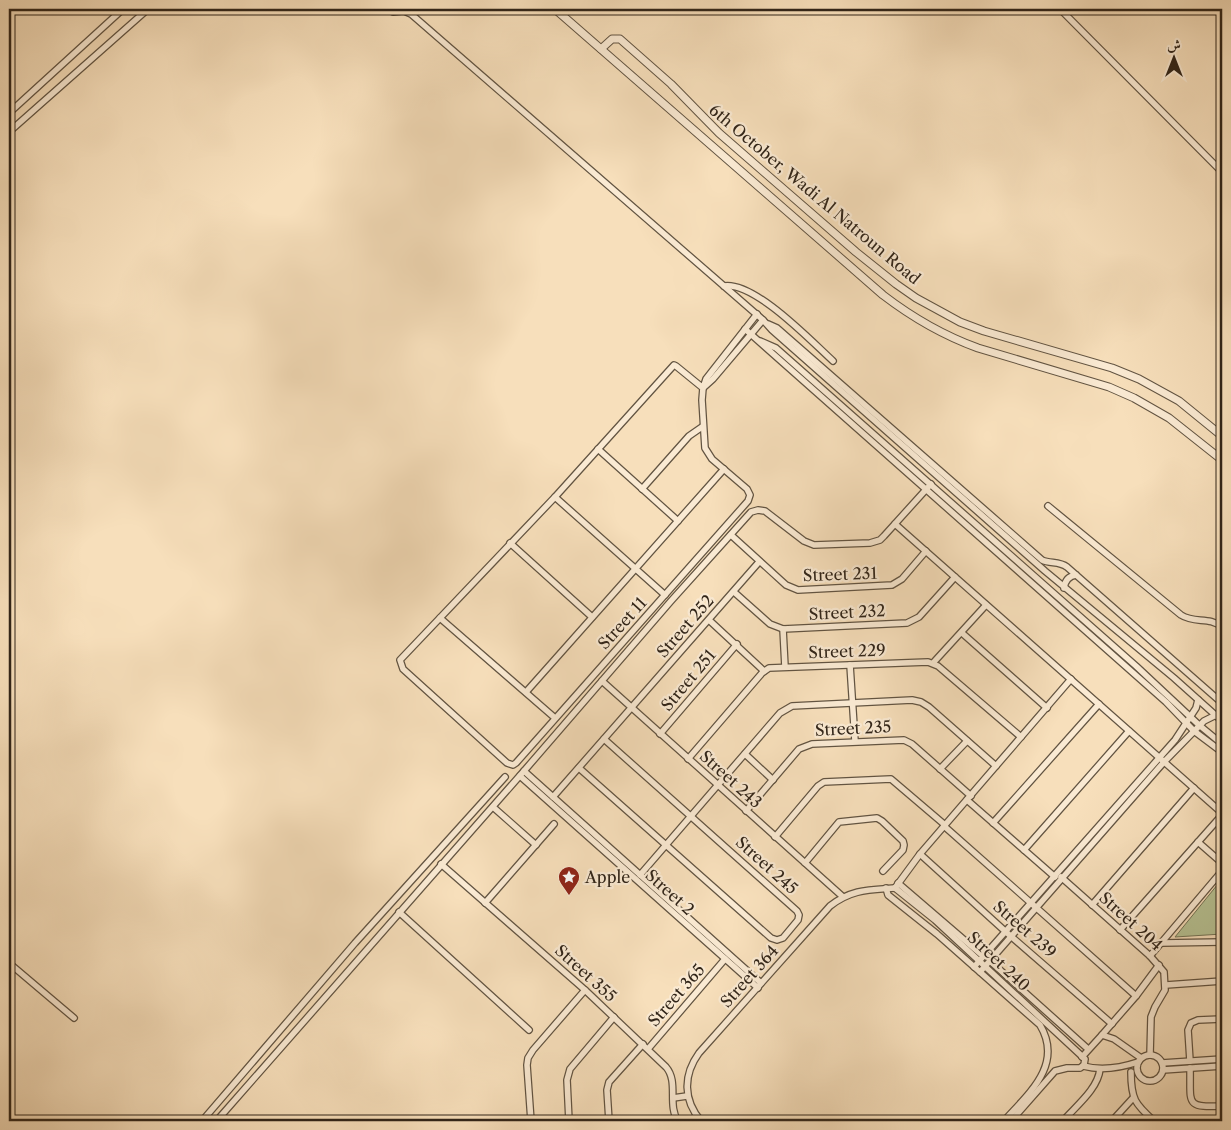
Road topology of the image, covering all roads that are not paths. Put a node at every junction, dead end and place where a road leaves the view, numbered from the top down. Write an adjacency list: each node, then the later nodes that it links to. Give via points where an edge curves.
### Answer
1 (123, 9): 7 (street)
2 (148, 9): 8 (street)
3 (389, 9): 10 (street, via 411,14)
4 (555, 9): 6 (street, 6th October, Wadi Al Natroun Road)
5 (1060, 9): 9 (street)
6 (601, 49): 21 (street, 6th October, Wadi Al Natroun Road, via 612,39 620,39 726,139 856,252 916,298 984,331 1112,368 1139,379 1179,401); 23 (street, 6th October, Wadi Al Natroun Road, via 883,295 921,322 978,348 1109,387 1134,398 1169,418)
7 (9, 113)
8 (9, 132)
9 (1222, 172)
10 (724, 286): 11 (street); 17 (street, via 740,287 760,298)
11 (757, 314): 12 (street); 13 (street)
12 (766, 322): 14 (street); 18 (street, via 777,328)
13 (745, 329): 14 (street); 16 (street)
14 (751, 334): 15 (street); 16 (street)
15 (760, 341): 25 (street, via 776,348); 27 (street)
16 (734, 350): 19 (street)
17 (833, 361)
18 (831, 378): 36 (street, via 1042,560); 38 (street)
19 (703, 388): 20 (street); 22 (street, via 674,365)
20 (702, 427): 24 (street, via 707,454); 26 (street, via 689,436)
21 (1222, 436)
22 (598, 449): 26 (street); 28 (street)
23 (1222, 460)
24 (724, 469): 30 (street); 43 (street, Street 11, via 747,489 748,501)
25 (931, 484): 27 (street); 66 (street)
26 (642, 489): 30 (street)
27 (926, 489): 31 (street); 69 (street)
28 (555, 497): 33 (street); 37 (street)
29 (1048, 506): 48 (street, via 1181,615 1192,620 1212,621)
30 (678, 521): 37 (street)
31 (895, 524): 32 (street, Street 11, via 875,542 814,545 765,511 758,510 751,512); 34 (street)
32 (730, 535): 35 (street, Street 231); 57 (street, Street 11)
33 (510, 543): 45 (street); 46 (street)
34 (926, 552): 35 (street, Street 231, via 899,582 887,586 798,590 786,585); 40 (street)
35 (759, 562): 42 (street, Street 252)
36 (1051, 562): 38 (street); 39 (street, via 1062,564)
37 (635, 569): 43 (street); 45 (street)
38 (1045, 572): 41 (street)
39 (1076, 575): 41 (street, via 1066,580); 61 (street)
40 (955, 577): 44 (street); 49 (street, Street 232, via 911,622)
41 (1064, 588): 59 (street)
42 (734, 592): 47 (street, Street 252); 49 (street, via 770,624)
43 (665, 595): 67 (street, Street 11)
44 (986, 604): 50 (street); 56 (street)
45 (592, 617): 58 (street)
46 (440, 618): 58 (street); 67 (street, Street 11, via 400,660 401,666 505,762 510,765 516,763)
47 (710, 620): 51 (street); 63 (street, Street 252)
48 (1222, 627)
49 (783, 629): 54 (street)
50 (962, 632): 52 (street); 64 (street)
51 (737, 644): 55 (street); 72 (street, Street 251)
52 (933, 663): 53 (street, Street 229); 73 (street)
53 (850, 665): 54 (street, Street 229); 60 (street)
54 (785, 667): 55 (street, Street 229)
55 (764, 670): 80 (street)
56 (1071, 680): 62 (street); 64 (street)
57 (602, 681): 63 (street, Street 243); 85 (street, Street 11)
58 (526, 692): 67 (street)
59 (1198, 700): 65 (street); 66 (street)
60 (852, 703): 75 (street); 76 (street, via 921,702); 79 (street, via 787,707)
61 (1222, 703)
62 (1099, 704): 71 (street); 96 (street)
63 (631, 708): 72 (street, Street 243); 74 (street, Street 252)
64 (1047, 708): 73 (street)
65 (1216, 716): 68 (street); 70 (street, via 1207,718)
66 (1190, 717): 69 (street); 70 (street)
67 (556, 718)
68 (1222, 721)
69 (1186, 723): 70 (street); 81 (street)
70 (1197, 728): 77 (street); 78 (street); 81 (street)
71 (1129, 731): 81 (street); 103 (street)
72 (660, 734): 80 (street, Street 243)
73 (1021, 738): 82 (street)
74 (604, 739): 83 (street, Street 252); 95 (street, Street 245)
75 (854, 741): 84 (street, Street 235, via 904,740); 87 (street, Street 235, via 803,746)
76 (967, 741): 82 (street); 84 (street)
77 (1222, 744)
78 (1222, 752)
79 (745, 754): 87 (street); 88 (street)
80 (688, 759): 88 (street, Street 243)
81 (1162, 759): 89 (street); 111 (street); 112 (street)
82 (996, 766): 91 (street)
83 (579, 768): 90 (street, Street 252); 101 (street, Street 245)
84 (940, 769): 91 (street, Street 235)
85 (522, 774): 90 (street, Street 2); 92 (street, Street 11); 113 (street, Street 2)
86 (505, 777): 167 (street, via 355,943)
87 (773, 780): 93 (street, Street 235)
88 (718, 785): 93 (street, Street 243); 95 (street)
89 (1194, 788): 94 (street); 119 (street)
90 (553, 797): 110 (street, Street 2)
91 (969, 798): 96 (street, Street 235); 98 (street)
92 (493, 806): 102 (street); 107 (street, Street 11)
93 (746, 811): 99 (street, Street 243)
94 (1222, 814): 100 (street)
95 (691, 816): 101 (street); 101 (street, Street 245, via 797,910 798,920 783,938 770,938)
96 (993, 823): 103 (street, Street 235)
97 (554, 824): 102 (street)
98 (945, 826): 99 (street, via 891,779 828,781 818,786); 104 (street); 118 (street)
99 (775, 837): 105 (street, Street 243)
100 (1198, 842): 106 (street); 122 (street)
101 (666, 845): 110 (street)
102 (536, 846): 117 (street)
103 (1024, 850): 111 (street, Street 204)
104 (920, 854): 114 (street); 123 (street, Street 239)
105 (805, 863): 108 (street, via 839,822 877,818 903,841 904,846); 116 (street, Street 243)
106 (1222, 863)
107 (441, 864): 117 (street, Street 355); 121 (street, Street 11)
108 (883, 871)
109 (1222, 872): 126 (street)
110 (640, 875): 113 (street, Street 2)
111 (1056, 875): 112 (street, Street 204); 118 (street)
112 (1064, 879): 119 (street, Street 204); 120 (street)
113 (645, 884): 129 (street, Street 2); 137 (street, Street 2)
114 (897, 886): 115 (street, Street 364); 128 (street, Street 240)
115 (886, 888): 116 (street, Street 364); 133 (street, via 888,895)
116 (842, 896): 137 (street, Street 364)
117 (486, 903): 138 (street, Street 355)
118 (1031, 904): 120 (street); 123 (street)
119 (1092, 905): 122 (street, Street 204)
120 (1037, 909): 124 (street); 139 (street)
121 (399, 912): 144 (street); 168 (street, Street 11)
122 (1120, 930): 127 (street, Street 204)
123 (1006, 932): 124 (street, Street 239); 128 (street)
124 (1012, 937): 131 (street); 143 (street, Street 239)
125 (1222, 942): 126 (street)
126 (1162, 943): 127 (street)
127 (1150, 956): 132 (street, Street 204)
128 (981, 958): 131 (street, Street 240); 133 (street)
129 (726, 959): 137 (street, Street 2); 147 (street, Street 365)
130 (9, 963): 141 (street)
131 (988, 964): 134 (street); 148 (street); 150 (street, Street 240)
132 (1159, 965): 136 (street, Street 204); 139 (street)
133 (974, 967): 134 (street)
134 (980, 972): 175 (street, via 1040,1025 1048,1048 1043,1074)
135 (1222, 981): 136 (street)
136 (1166, 985): 149 (street, via 1151,1017)
137 (760, 986): 163 (street, Street 364, via 692,1062 686,1084)
138 (585, 990): 140 (street, Street 355); 170 (street, via 528,1058)
139 (1136, 996): 143 (street)
140 (614, 1017): 146 (street, Street 355); 171 (street, via 570,1069 567,1080)
141 (74, 1018)
142 (1222, 1018): 153 (street, via 1191,1023 1188,1030)
143 (1112, 1024): 145 (street)
144 (528, 1030)
145 (1102, 1035): 148 (street); 152 (street, via 1114,1039)
146 (643, 1044): 147 (street, Street 355); 172 (street, via 609,1082)
147 (648, 1049): 164 (street, Street 355, via 669,1070)
148 (1088, 1049): 150 (street)
149 (1150, 1055): 152 (street); 154 (street)
150 (1083, 1058): 155 (street)
151 (1222, 1059): 153 (street)
152 (1139, 1060): 158 (street); 162 (street)
153 (1190, 1061): 154 (street)
154 (1162, 1062): 160 (street)
155 (1083, 1066): 157 (street); 176 (street, via 1055,1071)
156 (1222, 1066): 159 (street)
157 (1100, 1068): 158 (street); 177 (street, via 1094,1084)
158 (1114, 1068): 161 (street)
159 (1190, 1068): 160 (street); 166 (street, via 1194,1104)
160 (1162, 1070): 162 (street, via 1158,1078 1150,1081)
161 (1130, 1072): 162 (street); 165 (street)
162 (1139, 1075)
163 (687, 1096): 164 (street); 174 (street)
164 (673, 1098): 173 (street, Street 355)
165 (1133, 1098): 178 (street); 179 (street)
166 (1222, 1106)
167 (210, 1111): 168 (street); 169 (street)
168 (219, 1119)
169 (202, 1121)
170 (531, 1121)
171 (569, 1121)
172 (609, 1121)
173 (678, 1121)
174 (701, 1121)
175 (1004, 1121)
176 (1011, 1121)
177 (1063, 1121)
178 (1112, 1121)
179 (1154, 1121)

